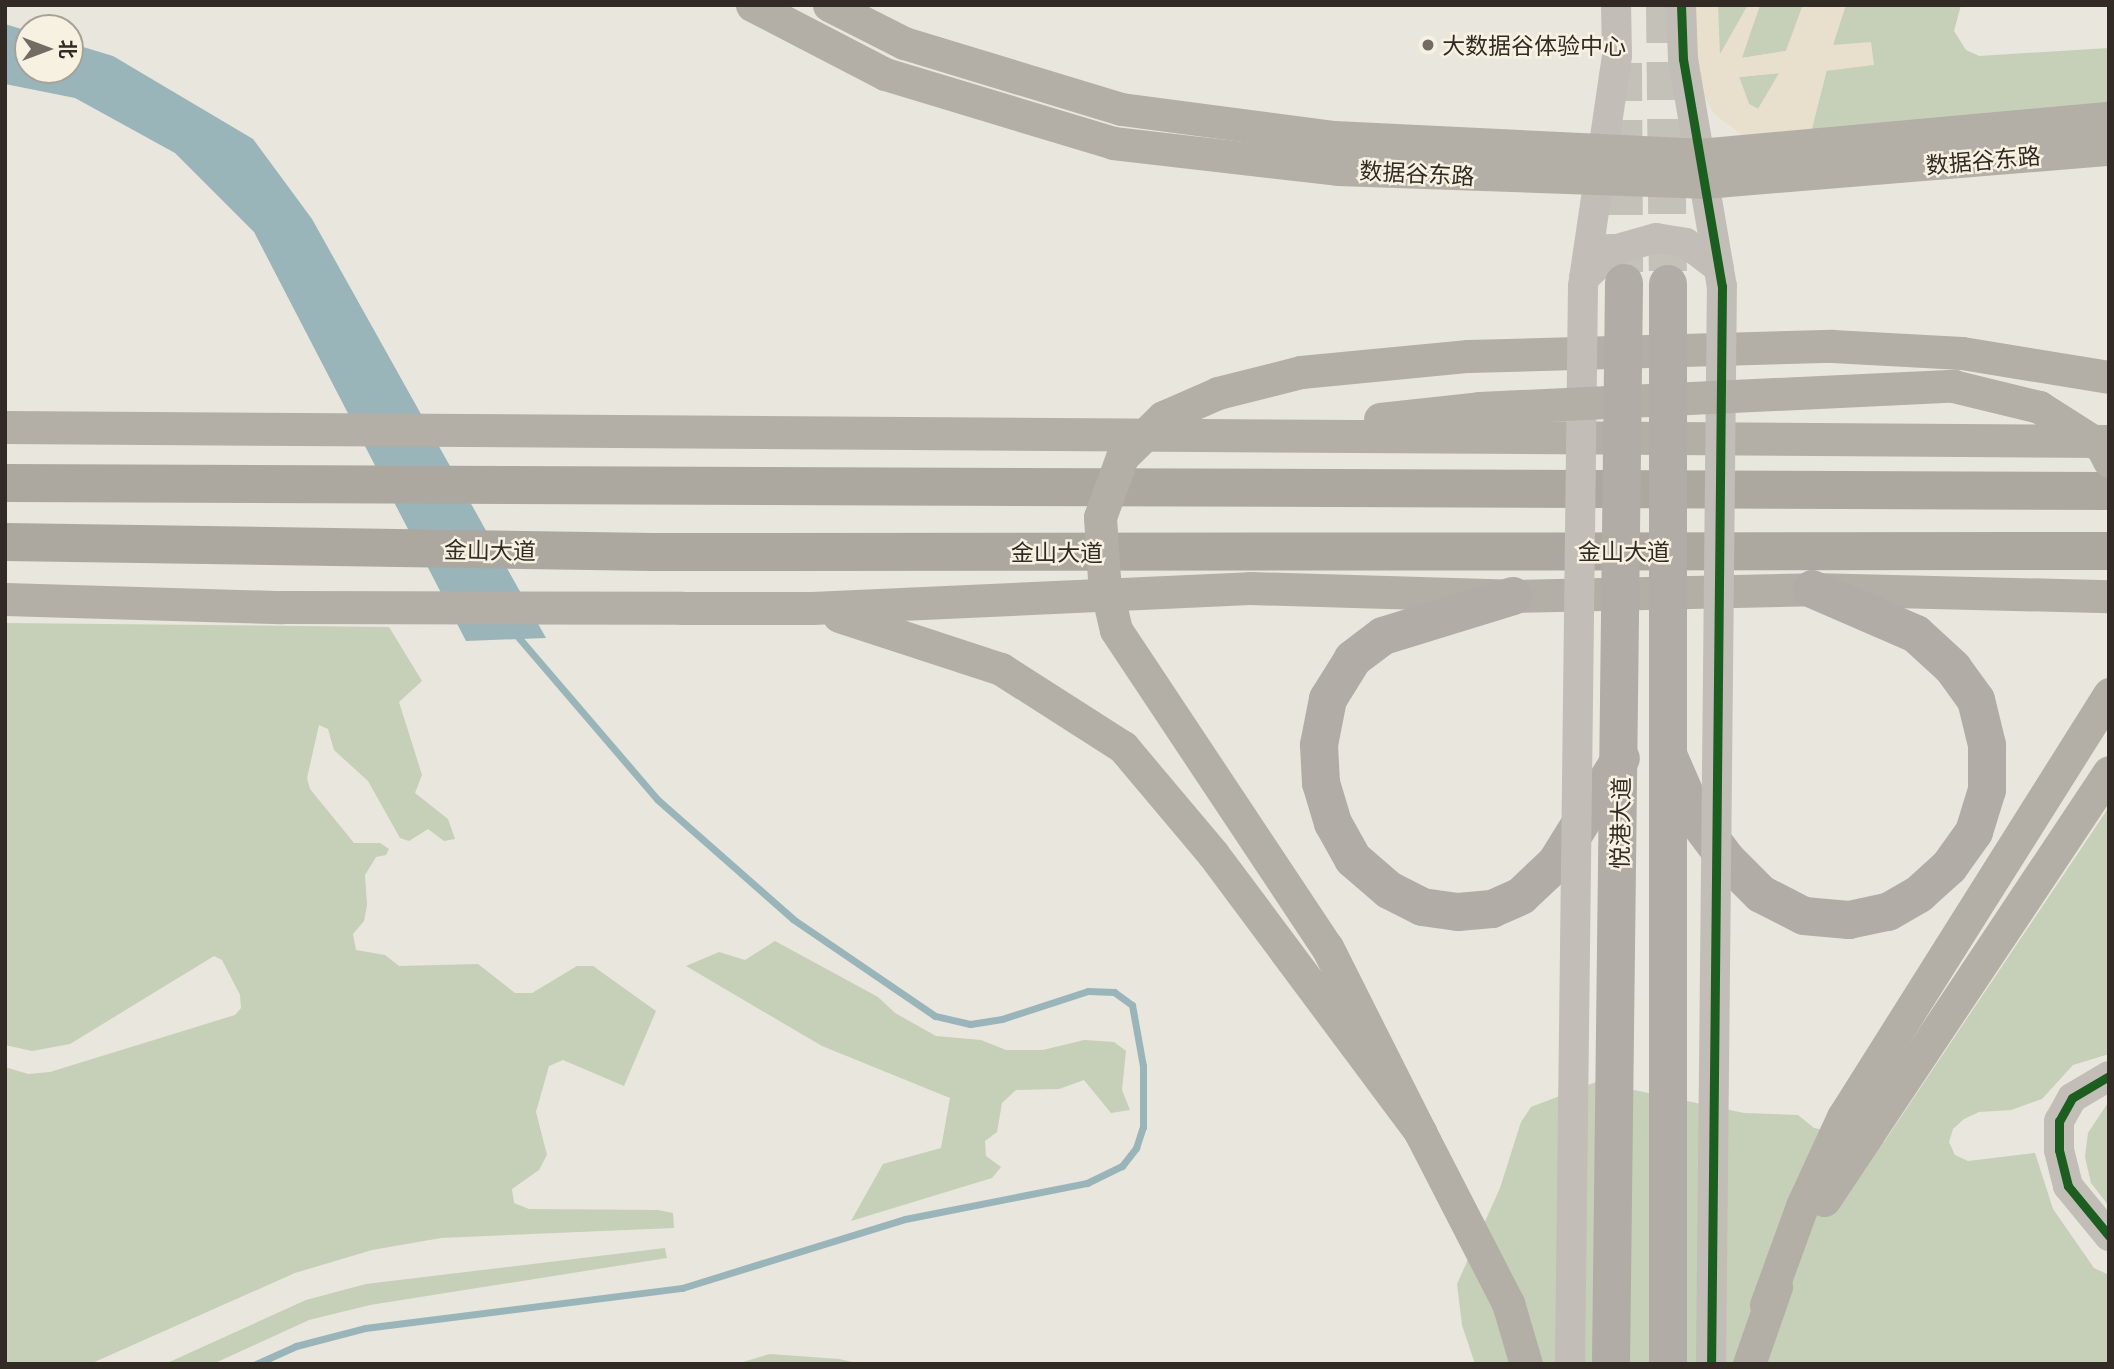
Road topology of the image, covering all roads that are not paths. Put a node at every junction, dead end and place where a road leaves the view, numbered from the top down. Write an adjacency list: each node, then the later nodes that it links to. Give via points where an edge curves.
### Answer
1 (752, 5): 7 (main road, 数据谷东路, via 885,74 1113,143 1338,169)
2 (829, 5): 7 (main road, 数据谷东路, via 904,43 1121,109)
3 (1616, 5): 7 (street, via 1617,55)
4 (1681, 5): 8 (street, via 1684,59)
5 (2109, 118): 8 (main road, 数据谷东路)
6 (2109, 149): 8 (main road, 数据谷东路)
7 (1601, 167): 8 (main road, 数据谷东路); 10 (street)
8 (1701, 169): 9 (street)
9 (1721, 277): 10 (street, via 1686,243 1656,238 1614,250); 39 (street, bridge)
10 (1584, 282): 36 (street, bridge)
11 (1624, 283): 29 (main road, 悦港大道, bridge)
12 (1668, 284): 28 (main road, bridge)
13 (2109, 377): 33 (main road, bridge, via 1962,353 1832,346 1468,356 1301,372 1218,393 1163,417 1122,457 1100,517 1104,579 1116,630 1327,947)
14 (5, 427): 15 (main road)
15 (1242, 436): 16 (main road); 17 (main road, bridge, via 1479,408 1953,386 2039,407 2102,447)
16 (2109, 441)
17 (2109, 461)
18 (5, 483): 19 (highway)
19 (2109, 491)
20 (5, 542): 21 (highway, 金山大道, via 654,552)
21 (2109, 551)
22 (1812, 589): 23 (main road); 24 (main road); 28 (main road, bridge, via 1916,634 1954,668 1976,700 1987,745 1987,790 1973,832 1949,867 1919,894 1888,912 1849,920 1804,916 1761,894 1727,860 1696,819)
23 (1513, 596): 26 (main road, via 1250,588); 29 (main road, bridge, via 1415,622 1382,636 1353,659 1328,699 1319,745 1321,783 1334,823 1353,859 1389,890 1422,907 1458,912 1492,909 1521,896 1556,863)
24 (2109, 596)
25 (5, 598): 26 (main road, via 282,607)
26 (812, 608): 33 (main road, bridge, via 1001,669 1123,747 1213,853)
27 (2109, 694): 32 (main road)
28 (1669, 757): 38 (main road, bridge)
29 (1621, 758): 37 (main road, 悦港大道, bridge)
30 (2109, 772): 32 (main road)
31 (2109, 1076): 34 (street, via 2073,1098 2059,1121 2059,1150 2068,1186)
32 (1855, 1125): 40 (main road, via 1766,1305)
33 (1420, 1132): 35 (main road, via 1508,1303)
34 (2109, 1236)
35 (1526, 1364)
36 (1570, 1364)
37 (1611, 1364)
38 (1668, 1364)
39 (1711, 1364)
40 (1749, 1364)

